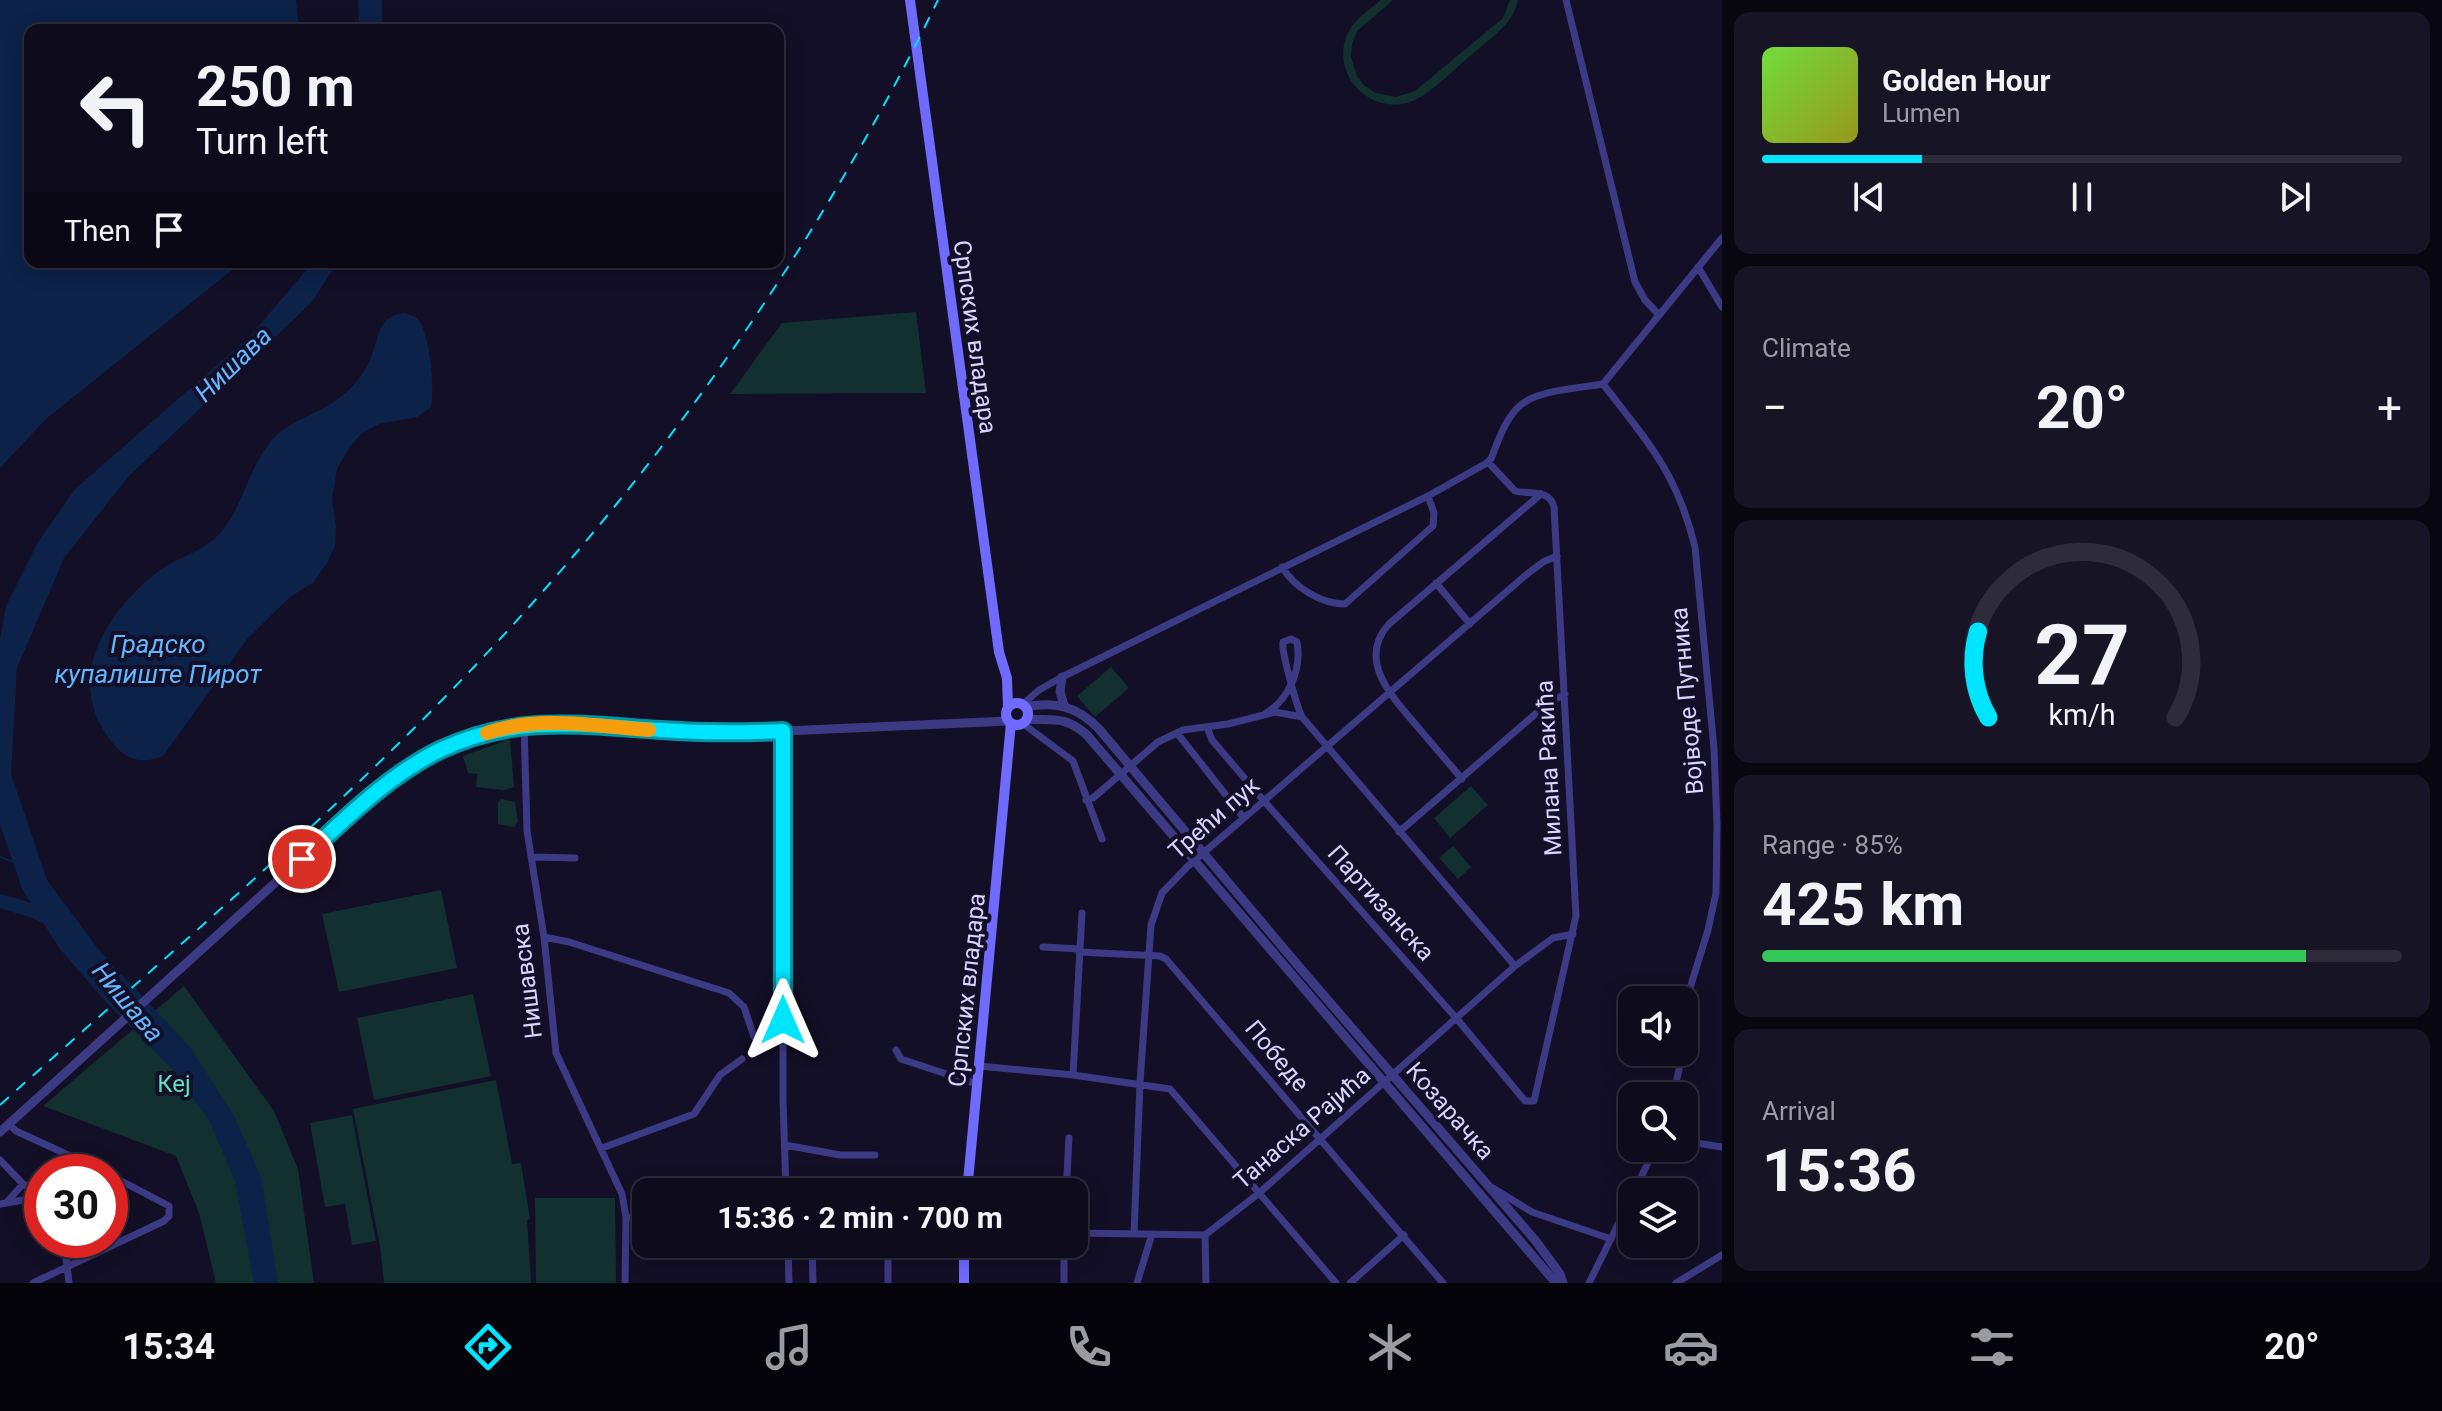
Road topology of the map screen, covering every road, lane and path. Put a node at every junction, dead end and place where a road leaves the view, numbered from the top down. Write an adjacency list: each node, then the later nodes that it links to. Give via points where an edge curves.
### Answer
1 (910, 0): 20 (main road, Српских владара, via 999,652 1017,696)
2 (1566, 0): 6 (street, via 1635,282)
3 (1722, 238): 4 (street)
4 (1698, 267): 5 (street); 6 (street)
5 (1722, 307)
6 (1658, 314): 7 (street)
7 (1603, 384): 8 (street, via 1522,403); 28 (street, Војводе Путника, via 1652,445 1687,515)
8 (1488, 462): 9 (street, via 1515,491); 10 (street)
9 (1541, 494): 11 (street, Милана Ракића, via 1554,507); 13 (street)
10 (1428, 496): 12 (street); 12 (street, via 1433,526 1345,604 1299,587)
11 (1557, 556): 14 (street, Трећи пук, via 1535,567); 18 (street, Милана Ракића)
12 (1282, 567): 15 (street)
13 (1436, 583): 14 (street); 17 (street, via 1378,640 1377,667)
14 (1470, 624): 17 (street, Трећи пук)
15 (1062, 677): 19 (street); 20 (street, via 1039,690)
16 (1292, 683): 16 (street, via 1298,646 1288,639 1282,648); 21 (street, via 1283,700); 22 (street)
17 (1389, 693): 27 (street, Трећи пук); 31 (street)
18 (1565, 694): 31 (street); 43 (street, Милана Ракића)
19 (1064, 705): 20 (street); 29 (street, Козарачка, via 1091,720)
20 (1016, 714): 25 (street); 30 (street, Козарачка, via 1071,723); 32 (street, via 1073,761); 56 (main road, Српских владара)
21 (1265, 714): 22 (street); 24 (street)
22 (1302, 717): 27 (street)
23 (524, 725): 25 (street, via 718,734); 38 (street, Нишавска); 62 (street, via 440,750 398,776)
24 (1207, 727): 26 (street); 33 (street, Партизанска)
25 (783, 731): 67 (street)
26 (1177, 733): 29 (street); 34 (street)
27 (1327, 747): 33 (street, Трећи пук); 35 (street)
28 (1718, 749): 41 (street, Војводе Путника)
29 (1130, 766): 30 (street); 37 (street, Козарачка)
30 (1120, 775): 32 (street); 40 (street, Козарачка)
31 (1462, 779): 35 (street)
32 (1086, 800): 36 (street)
33 (1264, 801): 34 (street, Трећи пук); 52 (street, Партизанска)
34 (1244, 818): 37 (street, Трећи пук)
35 (1399, 832): 48 (street)
36 (1102, 839)
37 (1203, 853): 40 (street, Трећи пук); 49 (street, Козарачка)
38 (532, 857): 39 (street); 44 (street, Нишавска)
39 (575, 858)
40 (1193, 861): 47 (street, Трећи пук, via 1158,901); 50 (street, Козарачка)
41 (1719, 894): 51 (street, Војводе Путника)
42 (1082, 913): 46 (street)
43 (1573, 934): 48 (street, Танаска Рајића, via 1553,938); 61 (street, Милана Ракића, via 1537,1094)
44 (544, 937): 53 (street, via 729,993 744,1007); 69 (street, Нишавска, via 556,1053)
45 (1043, 947): 46 (street, Победе)
46 (1080, 950): 47 (street, Победе); 57 (street)
47 (1149, 956): 59 (street, Трећи пук); 65 (street, Победе, via 1166,959)
48 (1515, 966): 52 (street, Танаска Рајића)
49 (1301, 969): 50 (street); 58 (street, Козарачка)
50 (1292, 976): 58 (street, Козарачка)
51 (1691, 986)
52 (1457, 1019): 58 (street, Танаска Рајића); 61 (street, Партизанска)
53 (754, 1037)
54 (896, 1050): 60 (street, via 901,1059)
55 (742, 1059): 69 (street, via 720,1075 694,1114)
56 (979, 1066): 57 (street); 60 (main road, Српских владара)
57 (1073, 1075): 59 (street)
58 (1389, 1079): 65 (street, Танаска Рајића); 78 (street, Козарачка); 114 (street, Козарачка)
59 (1140, 1083): 79 (street, via 1173,1092); 86 (street, Трећи пук)
60 (977, 1084): 74 (main road, Српских владара)
61 (1528, 1103)
62 (9, 1124): 63 (street); 70 (street)
63 (0, 1132)
64 (1069, 1138): 75 (street)
65 (1321, 1139): 79 (street, Танаска Рајића); 89 (street, Победе)
66 (1698, 1143): 68 (street)
67 (785, 1145): 71 (street); 73 (street)
68 (1722, 1147)
69 (602, 1148): 82 (street, Нишавска)
70 (66, 1154)
71 (875, 1155)
72 (0, 1160): 76 (street)
73 (786, 1178)
74 (968, 1178)
75 (1067, 1178)
76 (23, 1184): 81 (street)
77 (128, 1184): 90 (street, via 169,1206 169,1216)
78 (1489, 1187): 91 (street, via 1530,1211); 115 (street, Козарачка, via 1535,1240)
79 (1258, 1194): 88 (street, Танаска Рајића); 111 (street)
80 (24, 1199): 81 (street)
81 (3, 1204)
82 (626, 1217): 83 (street); 103 (street, Нишавска)
83 (632, 1217)
84 (1618, 1225): 91 (street)
85 (1088, 1233): 86 (street)
86 (1134, 1234): 87 (street)
87 (1152, 1234): 88 (street); 109 (street)
88 (1205, 1235): 110 (street)
89 (1404, 1235): 112 (street); 113 (street, Победе)
90 (128, 1238)
91 (1611, 1239): 116 (street)
92 (1722, 1255): 117 (street)
93 (66, 1258): 100 (street)
94 (86, 1258): 100 (street)
95 (788, 1258): 104 (street)
96 (812, 1258): 105 (street)
97 (888, 1258): 106 (street)
98 (963, 1258): 107 (main road)
99 (1064, 1258): 108 (street)
100 (67, 1267): 101 (street); 102 (street)
101 (33, 1283)
102 (69, 1283)
103 (625, 1283)
104 (789, 1283)
105 (813, 1283)
106 (888, 1283)
107 (964, 1283)
108 (1064, 1283)
109 (1137, 1283)
110 (1206, 1283)
111 (1336, 1283)
112 (1350, 1283)
113 (1443, 1283)
114 (1556, 1283)
115 (1563, 1283)
116 (1589, 1283)
117 (1676, 1283)

